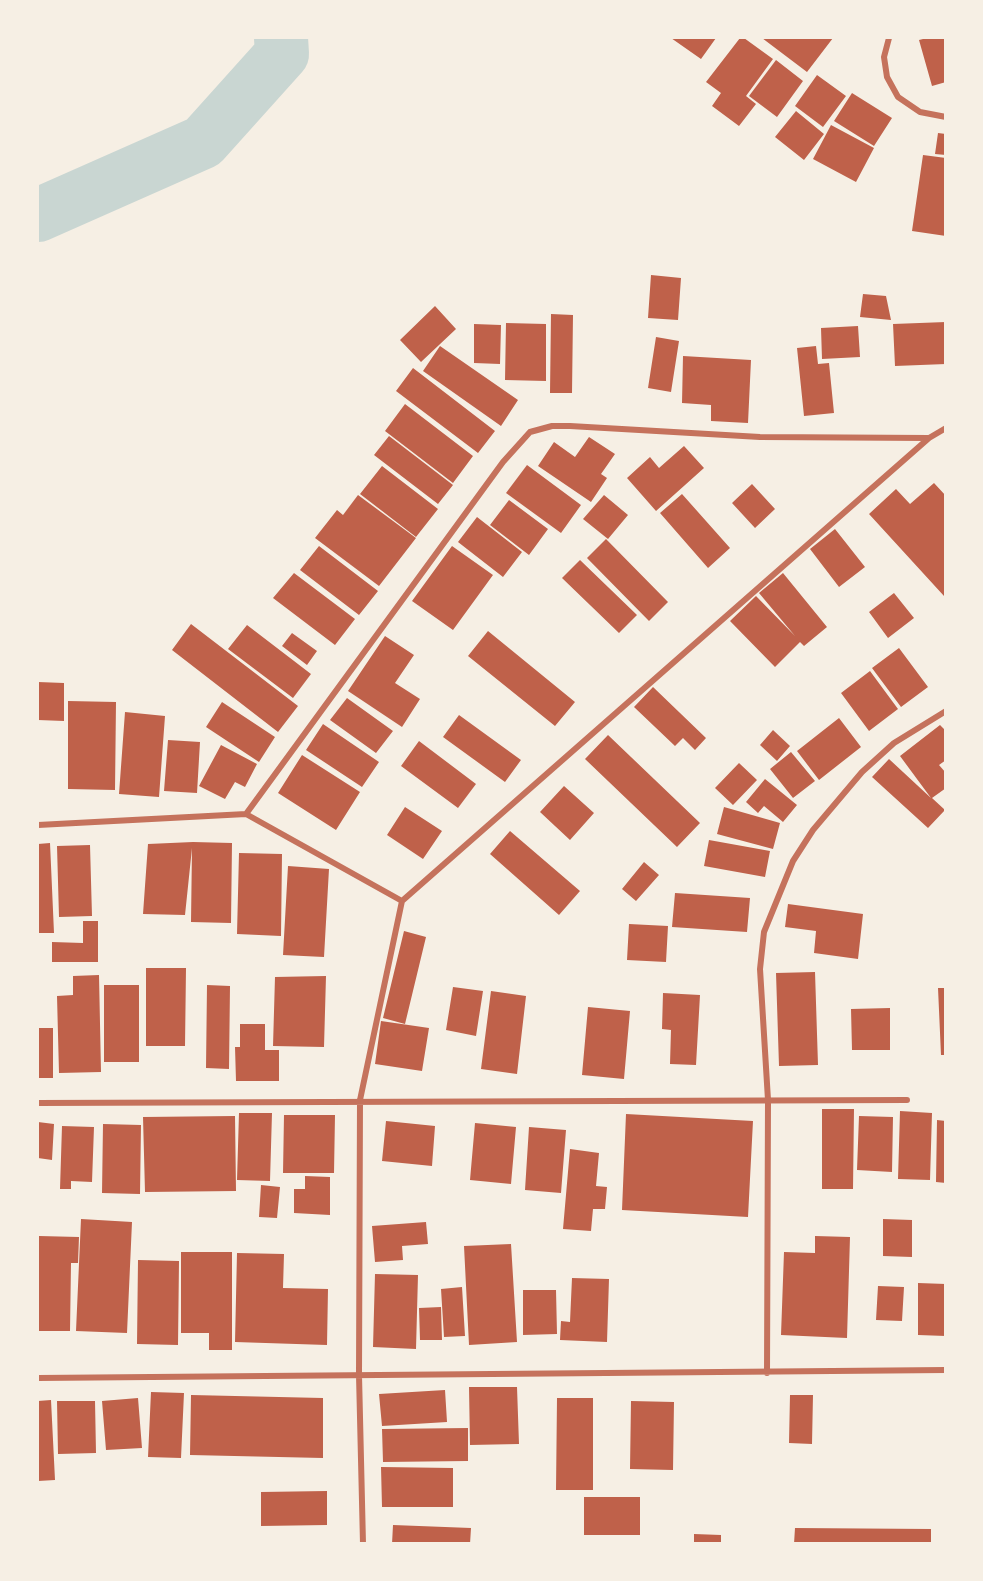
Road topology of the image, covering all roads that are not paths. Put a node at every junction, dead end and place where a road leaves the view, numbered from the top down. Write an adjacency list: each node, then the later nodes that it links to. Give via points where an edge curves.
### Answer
1 (889, 38): 2 (street, via 884,57 887,76 898,97 920,112)
2 (945, 117)
3 (945, 428): 4 (street)
4 (929, 438): 6 (street, via 760,437 570,426 530,432 503,462); 8 (street)
5 (945, 711): 10 (street, via 894,743 862,772 813,830 793,861 764,932 760,969)
6 (246, 814): 7 (street); 8 (street)
7 (38, 825)
8 (402, 901): 9 (street)
9 (360, 1100): 10 (street); 12 (street); 15 (street)
10 (768, 1100): 11 (street); 14 (street)
11 (907, 1100)
12 (38, 1103)
13 (945, 1370): 14 (street)
14 (767, 1373): 15 (street)
15 (359, 1375): 16 (street); 17 (street)
16 (38, 1378)
17 (363, 1544)

